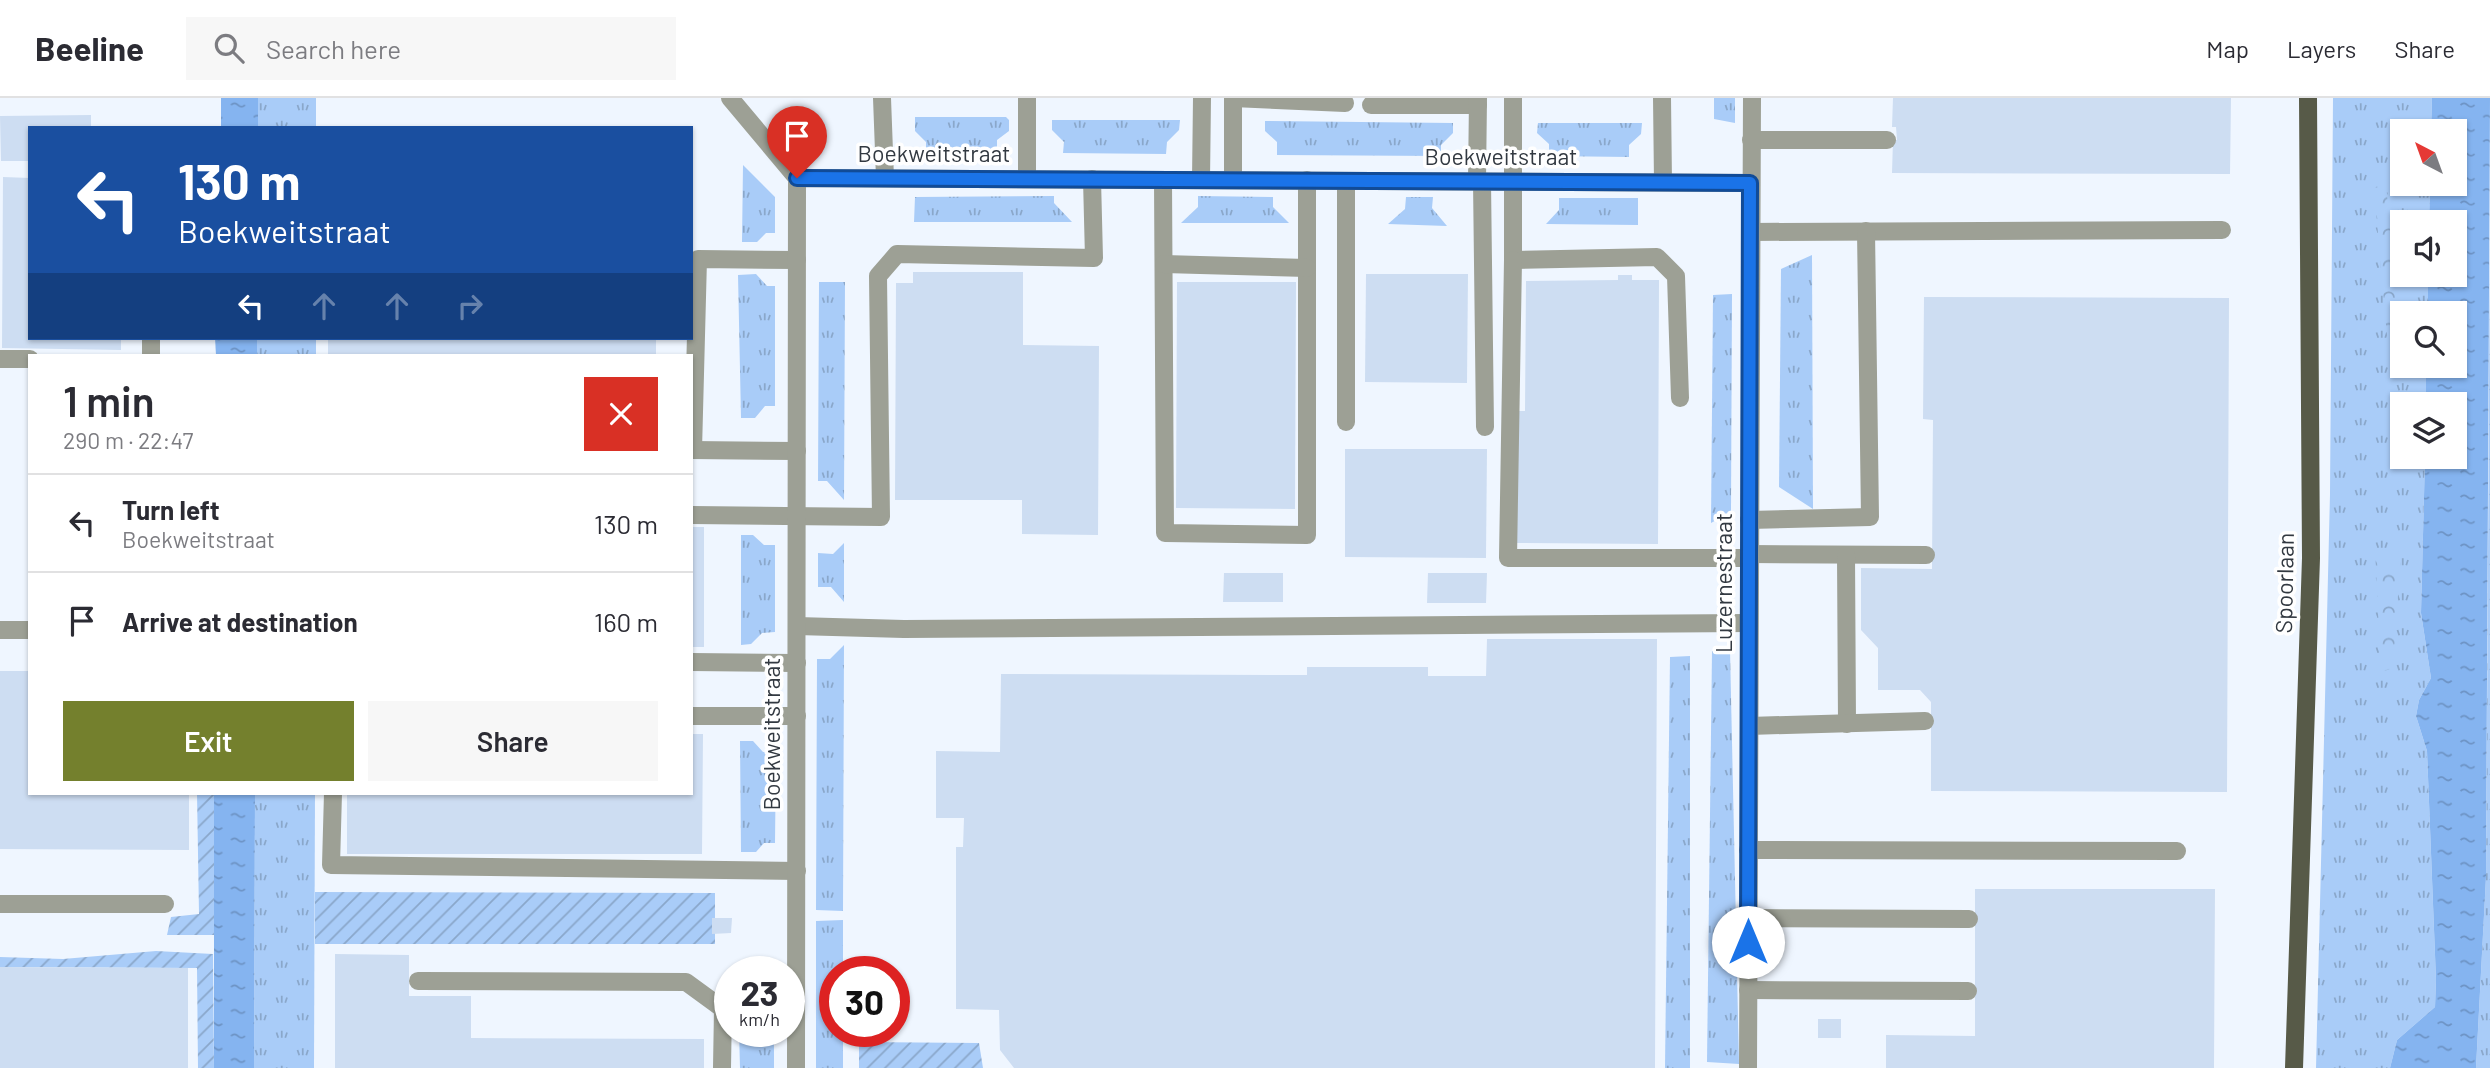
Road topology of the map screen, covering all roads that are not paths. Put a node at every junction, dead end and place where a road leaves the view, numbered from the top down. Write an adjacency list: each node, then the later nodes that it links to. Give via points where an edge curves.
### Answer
1 (730, 98): 15 (street)
2 (882, 98): 16 (street)
3 (1027, 98): 17 (street)
4 (1202, 98): 20 (street)
5 (1233, 98): 11 (street); 21 (street)
6 (1513, 98): 25 (street)
7 (1662, 98): 26 (street)
8 (1752, 98): 13 (street, Luzernestraat)
9 (2308, 98): 78 (main road, Spoorlaan, via 2311,558)
10 (1478, 102): 12 (street); 24 (street)
11 (1345, 103)
12 (1371, 105)
13 (1751, 140): 14 (street); 27 (street, Luzernestraat)
14 (1887, 140)
15 (797, 178): 16 (street, Boekweitstraat); 31 (street, Boekweitstraat)
16 (885, 178): 17 (street, Boekweitstraat)
17 (1027, 179): 18 (street, Boekweitstraat)
18 (1092, 179): 19 (street, Boekweitstraat); 44 (street, via 1094,258 897,254 878,276 881,517)
19 (1163, 180): 20 (street, Boekweitstraat); 33 (street)
20 (1201, 180): 21 (street, Boekweitstraat)
21 (1233, 180): 22 (street, Boekweitstraat)
22 (1307, 180): 23 (street, Boekweitstraat); 34 (street)
23 (1346, 181): 24 (street, Boekweitstraat); 39 (street)
24 (1479, 181): 25 (street, Boekweitstraat); 40 (street)
25 (1512, 182): 26 (street, Boekweitstraat); 32 (street)
26 (1663, 182): 27 (street, Boekweitstraat)
27 (1750, 183): 30 (street, Luzernestraat)
28 (2222, 230): 29 (street)
29 (1866, 231): 30 (street); 45 (street, via 1870,517)
30 (1750, 233): 45 (street, Luzernestraat)
31 (797, 260): 38 (street, via 698,259); 42 (street, Boekweitstraat)
32 (1513, 260): 37 (street, via 1657,257 1676,276); 48 (street, via 1508,558)
33 (1164, 264): 34 (street); 34 (street, via 1165,533 1307,535)
34 (1307, 268)
35 (0, 359): 36 (street)
36 (28, 359)
37 (1680, 398)
38 (693, 418)
39 (1346, 422)
40 (1485, 427)
41 (693, 450): 42 (street)
42 (797, 451): 44 (street, Boekweitstraat)
43 (693, 515): 44 (street)
44 (797, 517): 50 (street, Boekweitstraat)
45 (1749, 520): 48 (street, Luzernestraat)
46 (1846, 555): 47 (street); 48 (street); 58 (street)
47 (1926, 555)
48 (1749, 556): 49 (street, Luzernestraat)
49 (1749, 622): 50 (street, via 904,629); 59 (street, Luzernestraat)
50 (797, 625): 54 (street, Boekweitstraat)
51 (0, 630): 52 (street)
52 (28, 630)
53 (693, 662): 54 (street)
54 (797, 663): 56 (street, Boekweitstraat)
55 (693, 716): 56 (street)
56 (797, 716): 63 (street, Boekweitstraat)
57 (1925, 721): 58 (street)
58 (1847, 724): 59 (street)
59 (1749, 726): 61 (street, Luzernestraat)
60 (333, 795): 63 (street, via 331,865)
61 (1748, 850): 62 (street); 66 (street, Luzernestraat)
62 (2178, 851)
63 (797, 872): 68 (street, Boekweitstraat)
64 (0, 904): 65 (street)
65 (165, 904)
66 (1748, 918): 67 (street); 70 (street, Luzernestraat)
67 (1969, 919)
68 (795, 956)
69 (418, 981): 72 (street, via 686,982)
70 (1748, 990): 71 (street); 77 (street, Luzernestraat)
71 (1968, 990)
72 (714, 1001)
73 (723, 1047): 75 (street)
74 (795, 1047): 76 (street, Boekweitstraat)
75 (722, 1068)
76 (796, 1068)
77 (1748, 1068)
78 (2294, 1068)

